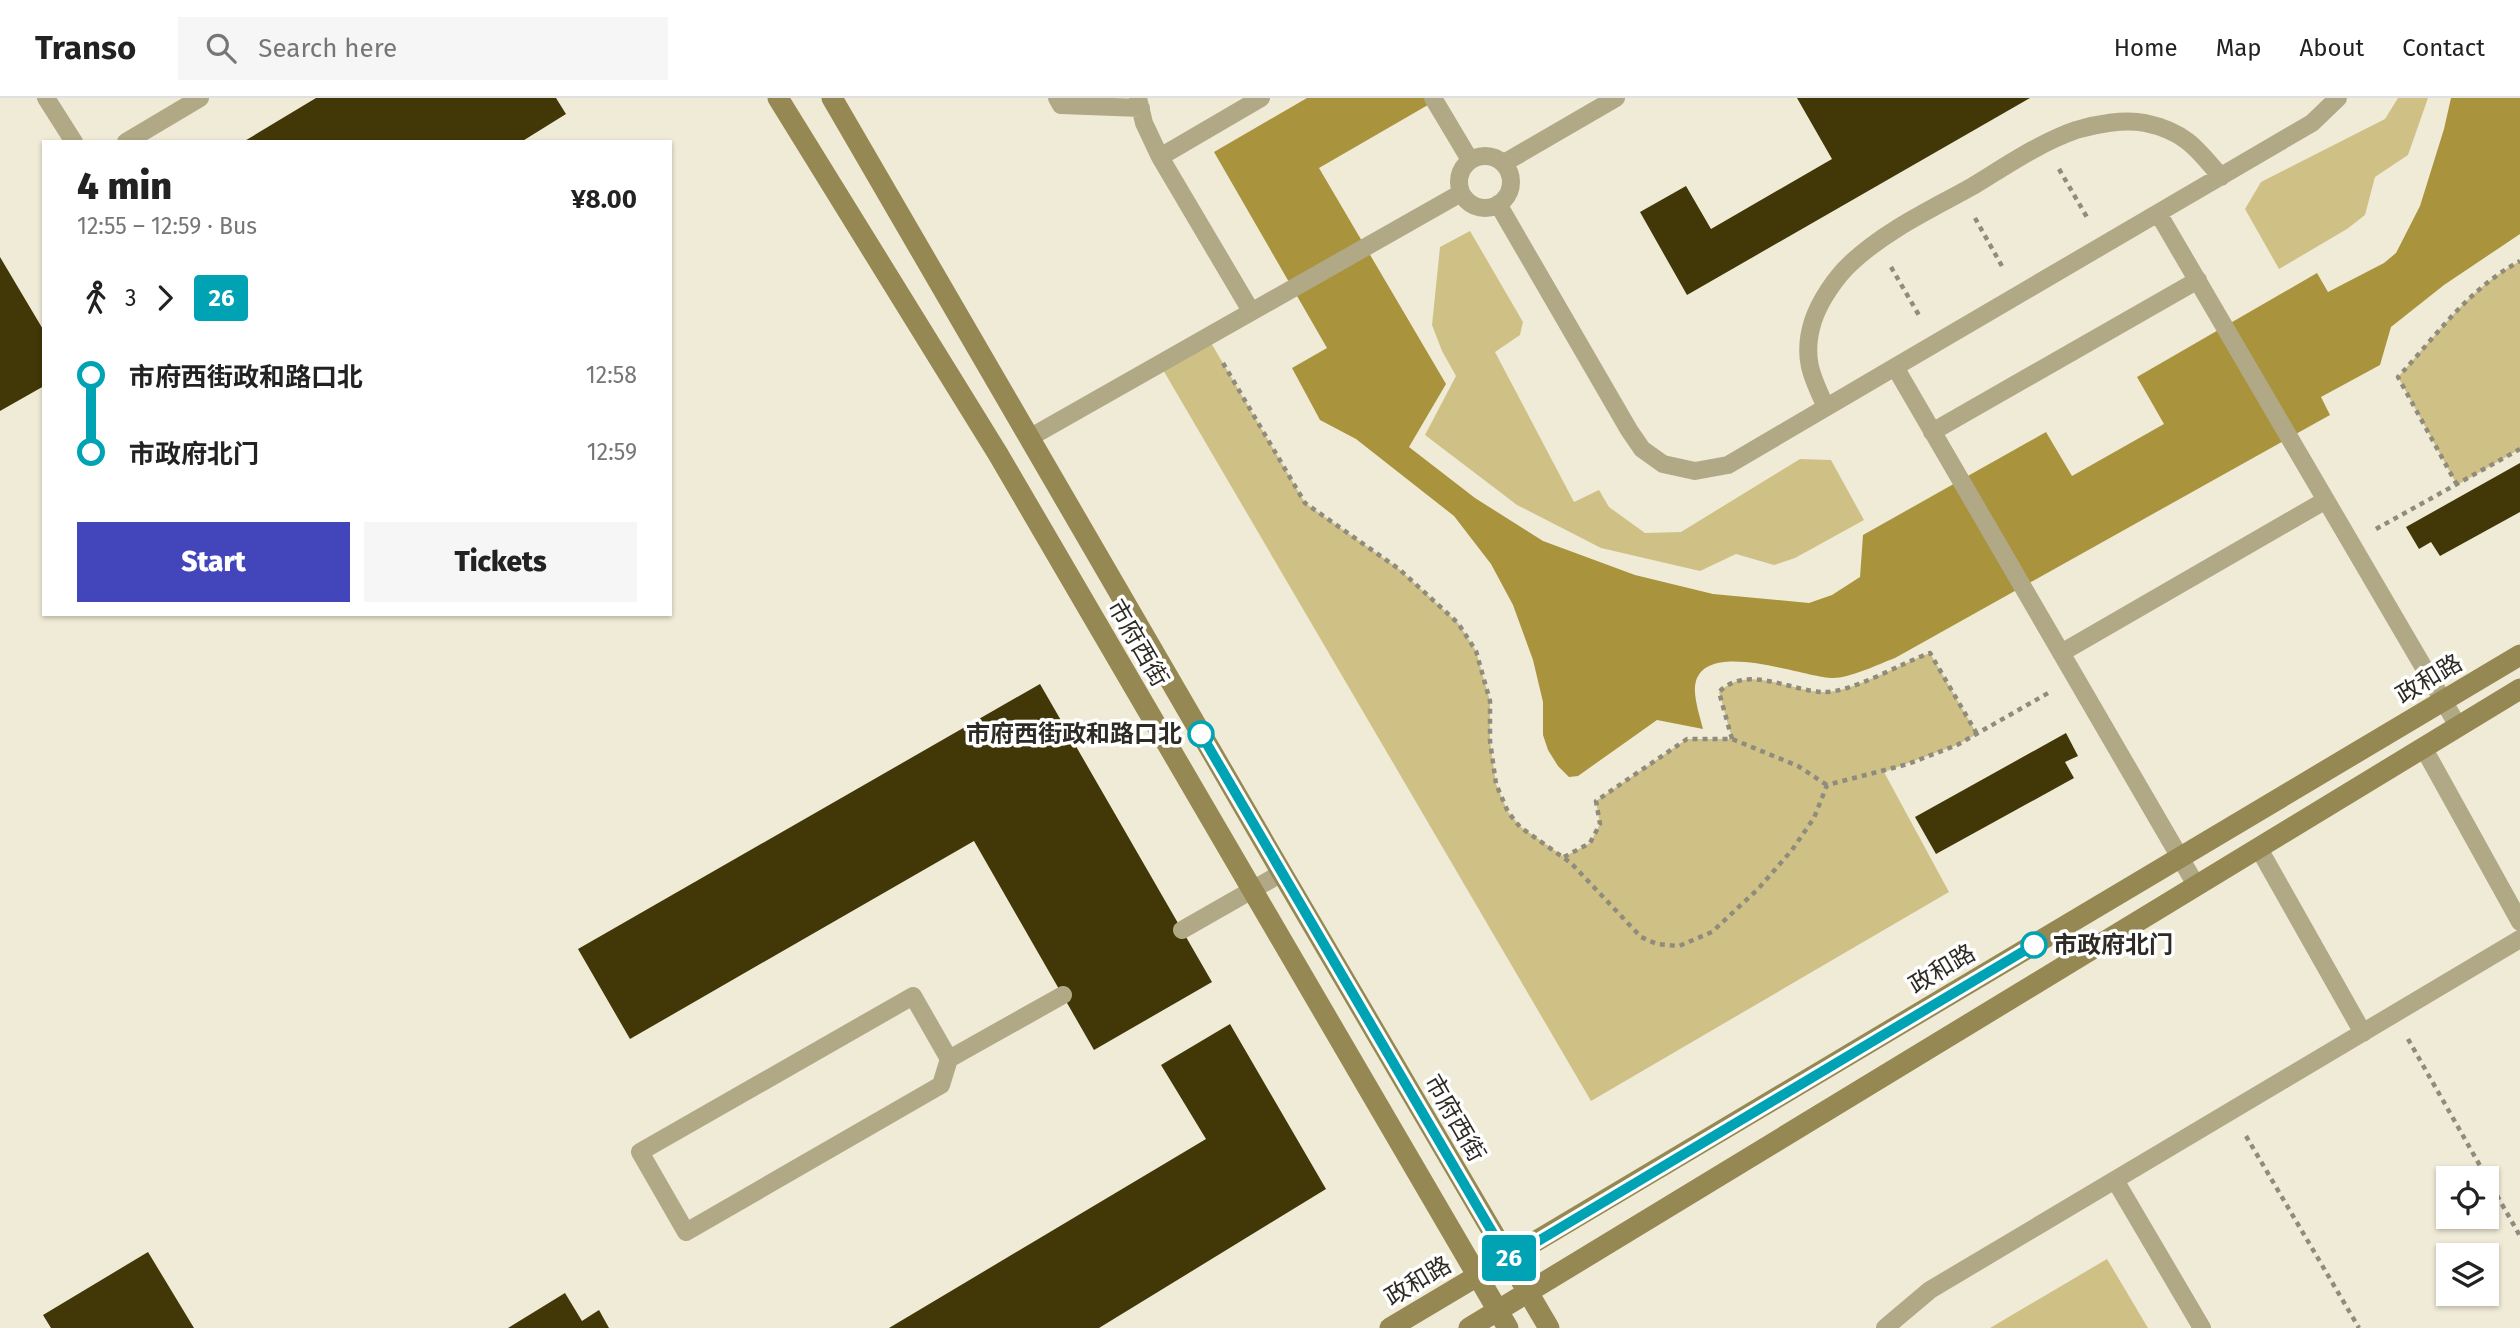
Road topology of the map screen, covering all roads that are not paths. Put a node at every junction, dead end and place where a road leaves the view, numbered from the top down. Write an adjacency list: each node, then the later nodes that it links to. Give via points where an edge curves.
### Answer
1 (46, 98): 11 (lane)
2 (200, 98): 12 (lane)
3 (778, 98): 37 (street, 市府西街, via 998,454)
4 (832, 98): 25 (street, 市府西街)
5 (1057, 98): 9 (lane, via 1062,105)
6 (1262, 98): 13 (lane)
7 (1616, 98): 15 (lane)
8 (2338, 98): 16 (lane, via 2312,123)
9 (1139, 103): 13 (lane)
10 (1436, 104): 14 (lane)
11 (73, 140)
12 (129, 140)
13 (1160, 157): 21 (lane)
14 (1470, 160): 15 (lane, via 1484,155); 17 (lane, via 1459,176)
15 (1504, 163): 18 (lane, via 1511,183)
16 (2221, 177): 19 (lane); 23 (lane, via 2194,144 2172,132 2144,123 2114,123 2077,130 2044,144 1961,192 1877,242 1849,264 1826,294 1814,320 1809,351 1810,375)
17 (1461, 193): 18 (lane, via 1481,208); 21 (lane)
18 (1498, 204): 23 (lane, via 1629,430 1662,464 1695,471 1728,465)
19 (2158, 213): 20 (lane); 22 (lane)
20 (2198, 280): 24 (lane); 26 (lane)
21 (1251, 311): 25 (lane)
22 (1895, 367): 23 (lane); 24 (lane)
23 (1826, 407)
24 (1932, 432): 27 (lane)
25 (1029, 438): 35 (street, 市府西街)
26 (2326, 500): 27 (lane); 30 (lane)
27 (2061, 653): 34 (lane)
28 (2520, 655): 30 (street, 政和路)
29 (2520, 689): 31 (street)
30 (2443, 702): 31 (lane); 34 (street, 政和路)
31 (2458, 726): 32 (street)
32 (2423, 747): 33 (street); 38 (lane)
33 (2258, 847): 36 (street); 42 (lane)
34 (2180, 858): 36 (lane); 45 (street, 政和路)
35 (1282, 873): 37 (lane); 45 (street, 市府西街)
36 (2196, 885): 47 (street)
37 (1251, 890): 39 (lane); 46 (street, 市府西街)
38 (2520, 922)
39 (1182, 930)
40 (2520, 939): 42 (lane)
41 (1063, 995): 43 (lane)
42 (2363, 1033): 44 (lane)
43 (949, 1059): 43 (lane, via 941,1086 686,1232 640,1152 913,996)
44 (2115, 1180): 52 (lane, via 1930,1290); 53 (lane)
45 (1508, 1259): 46 (street, 政和路); 47 (street, 市府西街)
46 (1477, 1276): 48 (street, 市府西街); 49 (street, 政和路)
47 (1528, 1292): 48 (street); 51 (street, 市府西街)
48 (1503, 1319): 50 (street)
49 (1390, 1328)
50 (1469, 1328)
51 (1549, 1328)
52 (1885, 1328)
53 (2202, 1328)

